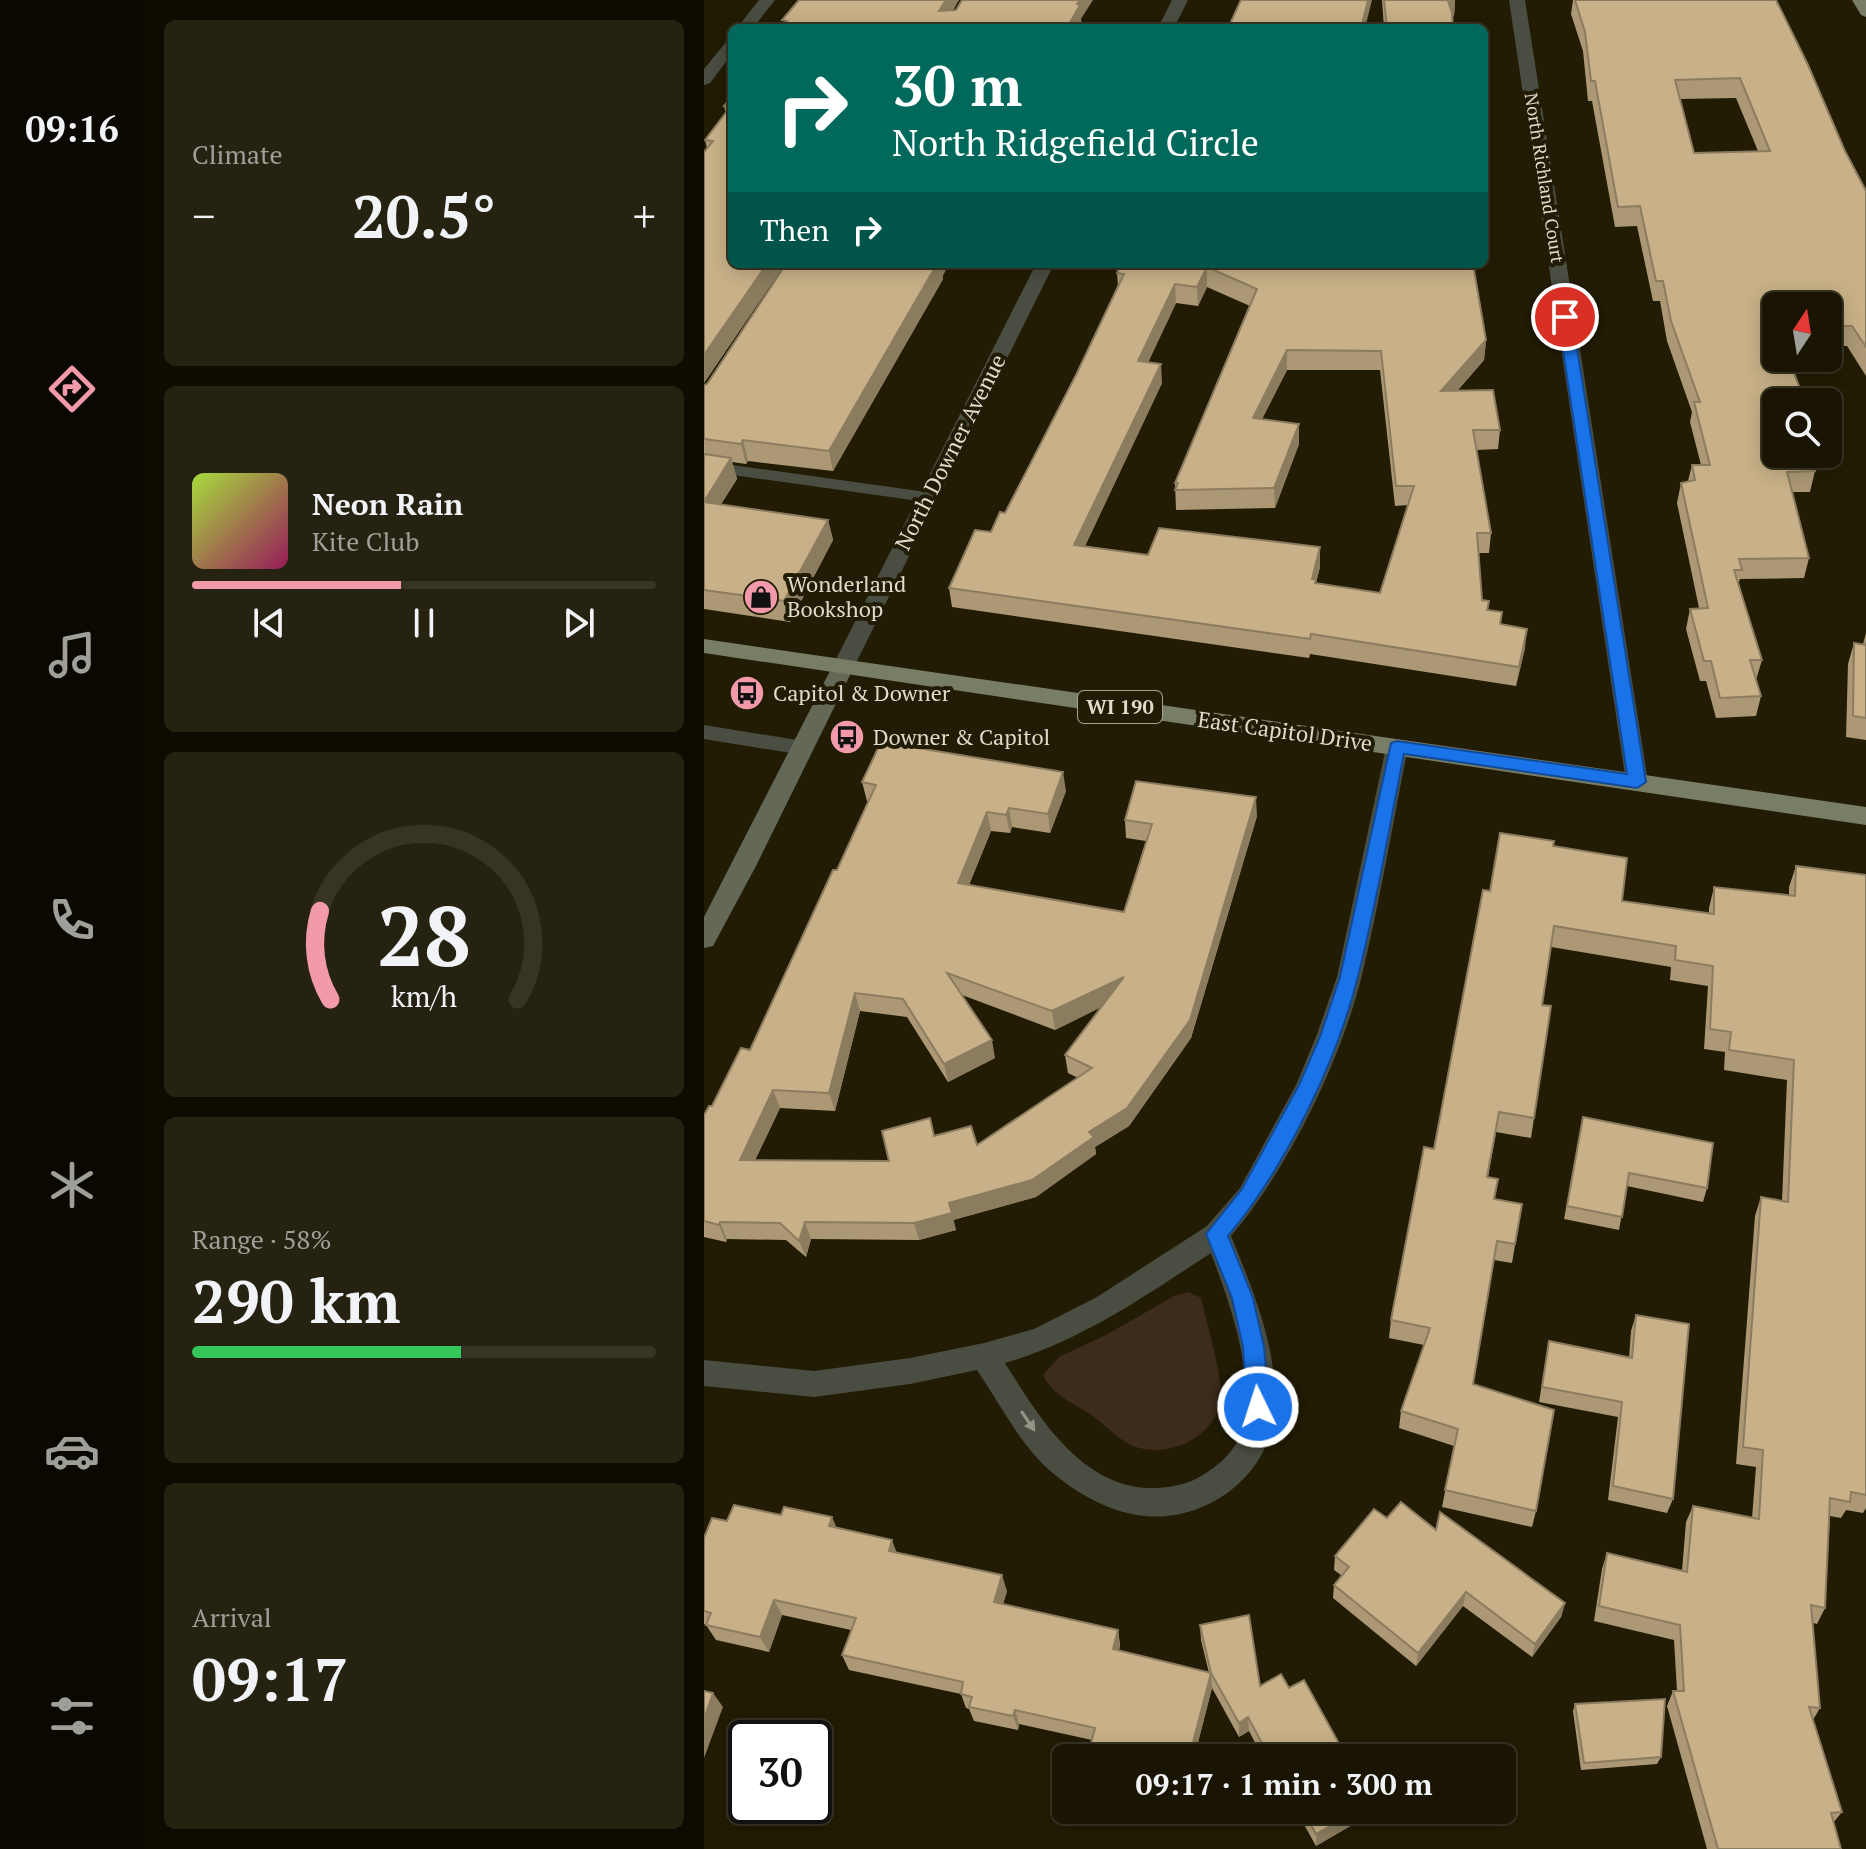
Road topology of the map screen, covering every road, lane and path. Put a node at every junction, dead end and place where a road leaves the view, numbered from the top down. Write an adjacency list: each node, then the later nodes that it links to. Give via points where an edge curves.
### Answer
1 (767, 0): 6 (street)
2 (1180, 0): 7 (street)
3 (1517, 0): 18 (street, North Richland Court)
4 (1860, 0): 5 (main road)
5 (1866, 12)
6 (748, 24)
7 (1168, 24)
8 (728, 49): 9 (street)
9 (704, 80)
10 (1043, 268): 12 (street, North Downer Avenue)
11 (704, 466): 12 (lane)
12 (926, 497): 14 (street, North Downer Avenue)
13 (704, 646): 14 (main road, East Capitol Drive / WI 190)
14 (843, 667): 16 (main road, East Capitol Drive / WI 190); 17 (street, North Downer Avenue)
15 (704, 732): 17 (lane)
16 (1397, 747): 18 (main road, East Capitol Drive / WI 190); 21 (street, via 1349,977 1329,1037 1257,1183)
17 (803, 748): 20 (street, North Downer Avenue)
18 (1637, 782): 19 (main road, East Capitol Drive / WI 190)
19 (1866, 816)
20 (704, 939)
21 (1217, 1234): 22 (street, via 1107,1306 1040,1340); 22 (street, one-way to 21, via 1047,1449 1094,1485 1130,1500 1196,1496 1234,1473 1253,1447 1258,1423 1253,1347 1242,1298)
22 (984, 1356): 23 (street, via 814,1384)
23 (704, 1373)

